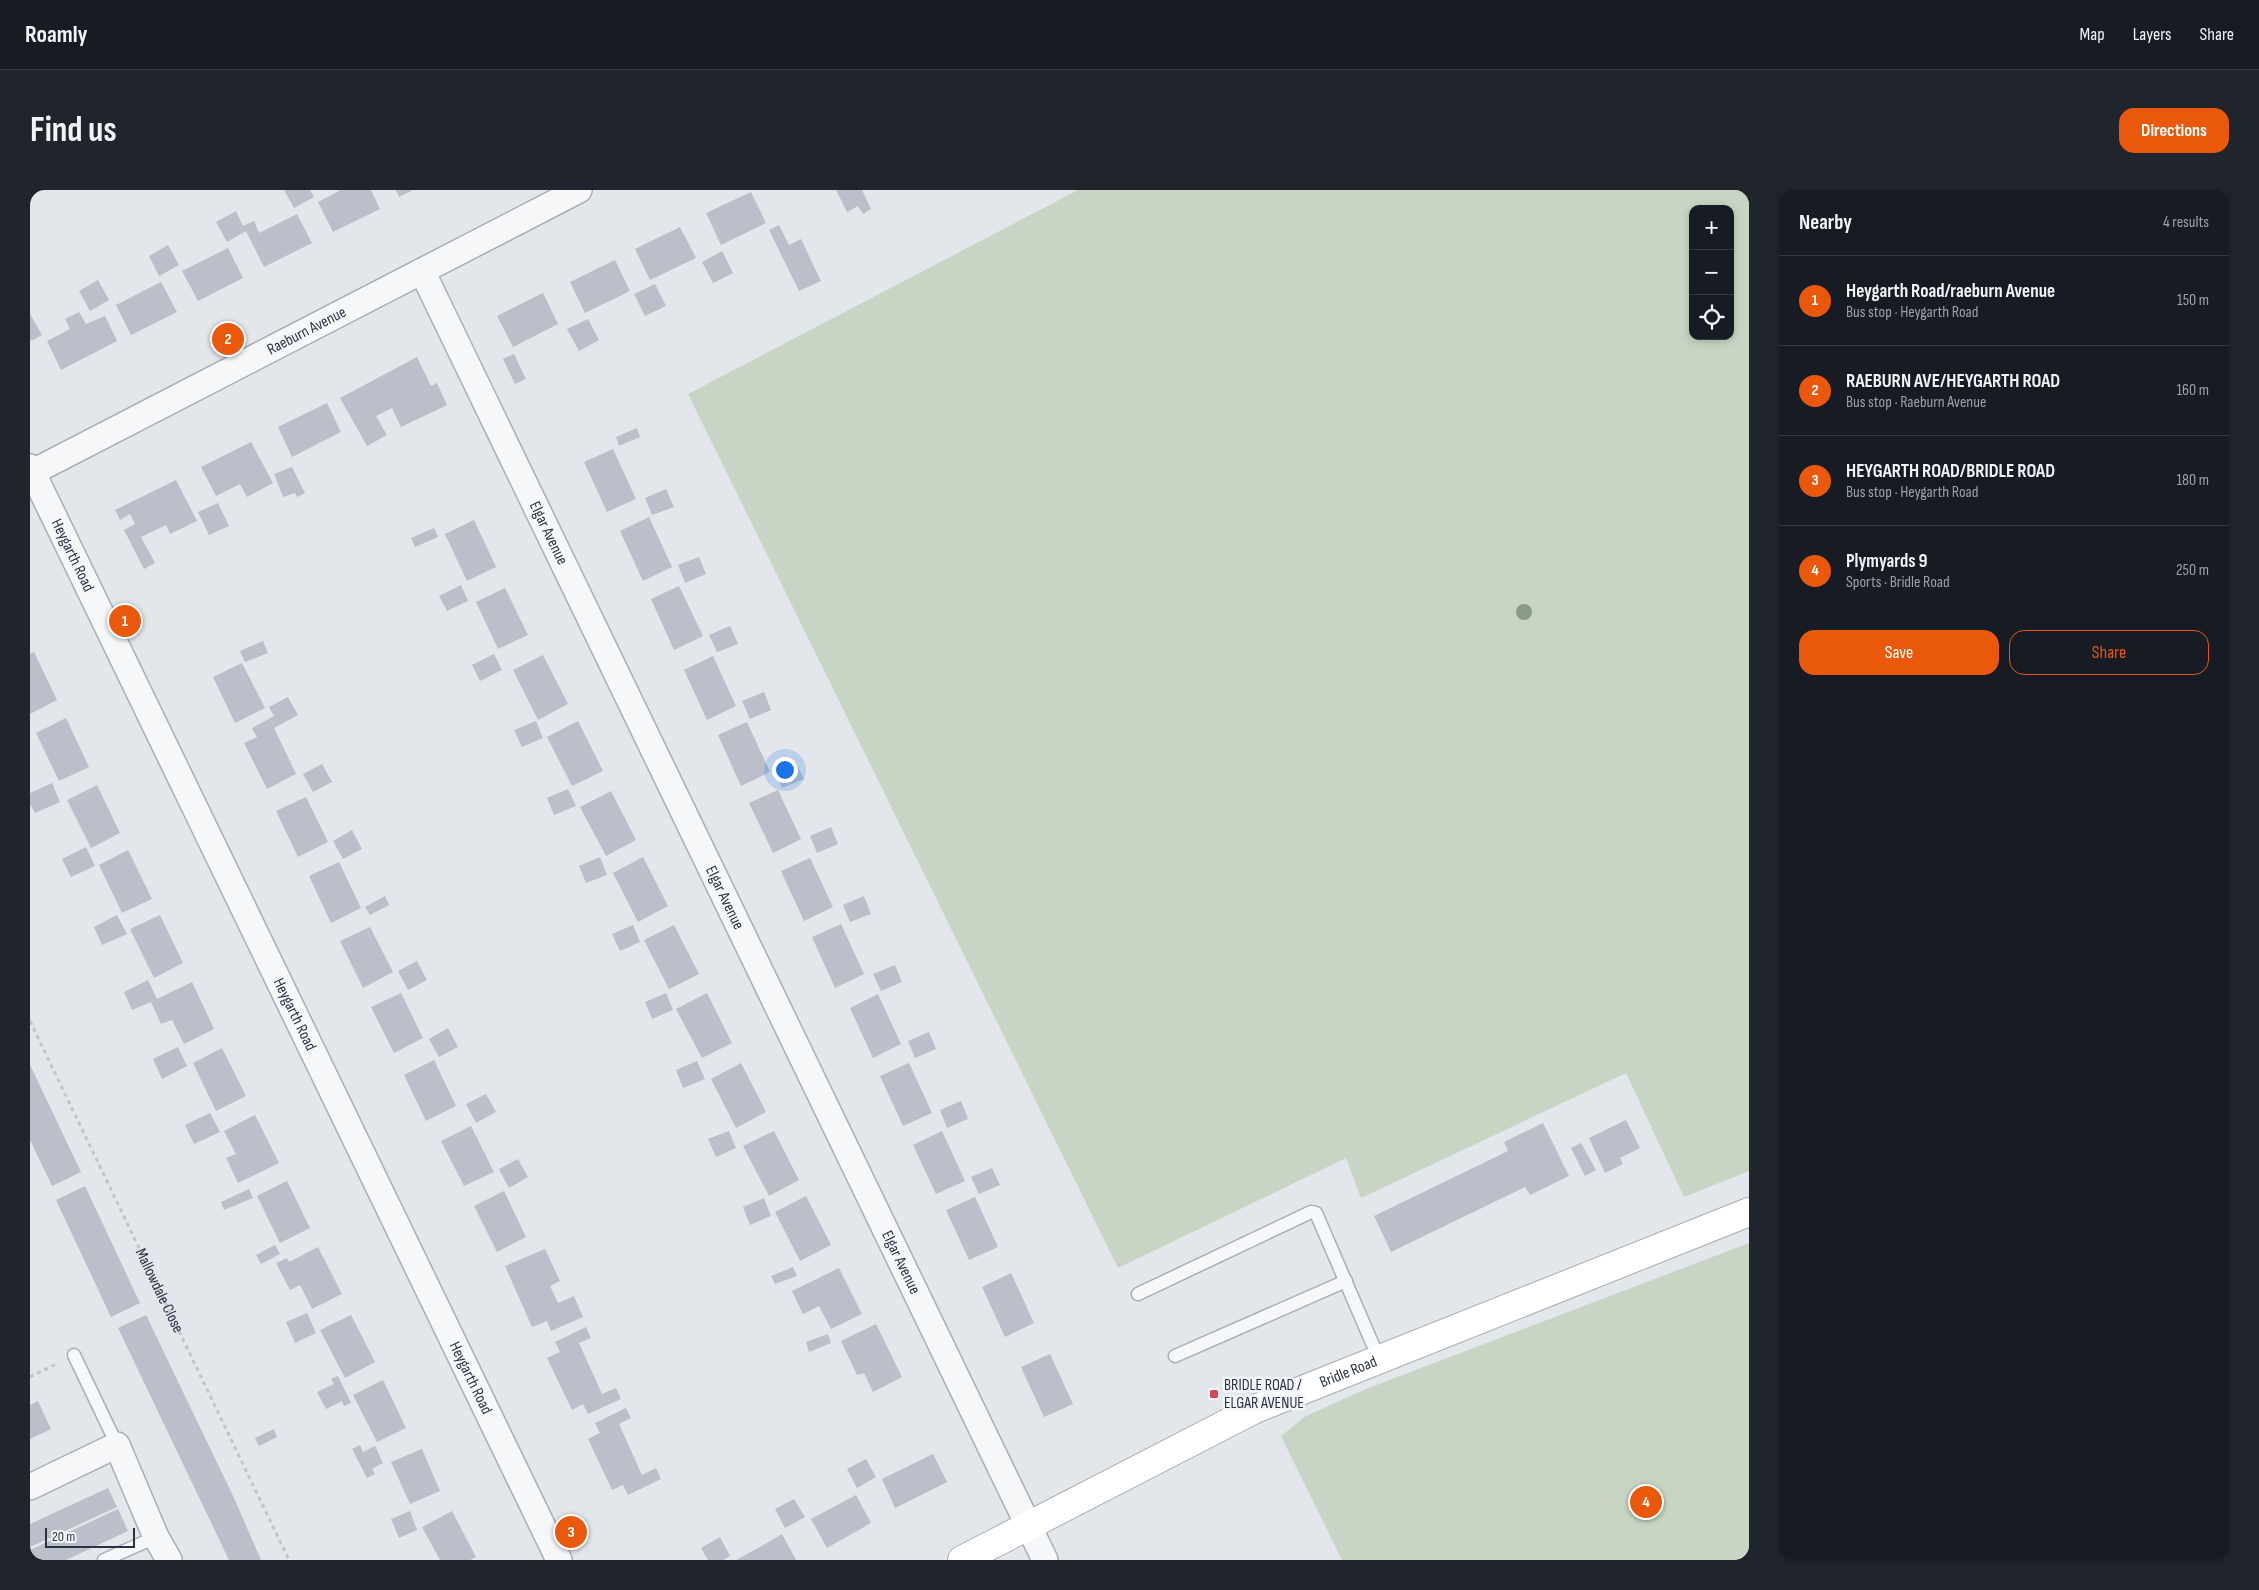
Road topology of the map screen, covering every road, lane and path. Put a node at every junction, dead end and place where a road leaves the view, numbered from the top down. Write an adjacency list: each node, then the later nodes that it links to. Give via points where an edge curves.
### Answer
1 (579, 190): 2 (street, Raeburn Avenue)
2 (422, 271): 3 (street, Raeburn Avenue); 14 (street, Elgar Avenue)
3 (31, 470): 19 (street, Heygarth Road)
4 (30, 1021): 18 (path, Mallowdale Close)
5 (1749, 1212): 10 (street, Bridle Road)
6 (1346, 1281): 7 (lane, via 1319,1218 1311,1212); 9 (lane); 10 (lane)
7 (1138, 1294)
8 (74, 1355): 11 (path); 12 (lane)
9 (1174, 1356)
10 (1379, 1359): 14 (street, Bridle Road, via 1254,1409)
11 (30, 1377)
12 (117, 1445): 13 (street); 15 (street)
13 (30, 1487)
14 (1028, 1525): 20 (street, Bridle Road); 21 (street, Elgar Avenue)
15 (156, 1537): 16 (lane); 17 (street)
16 (104, 1560)
17 (169, 1560)
18 (289, 1560)
19 (559, 1560)
20 (962, 1560)
21 (1046, 1560)

